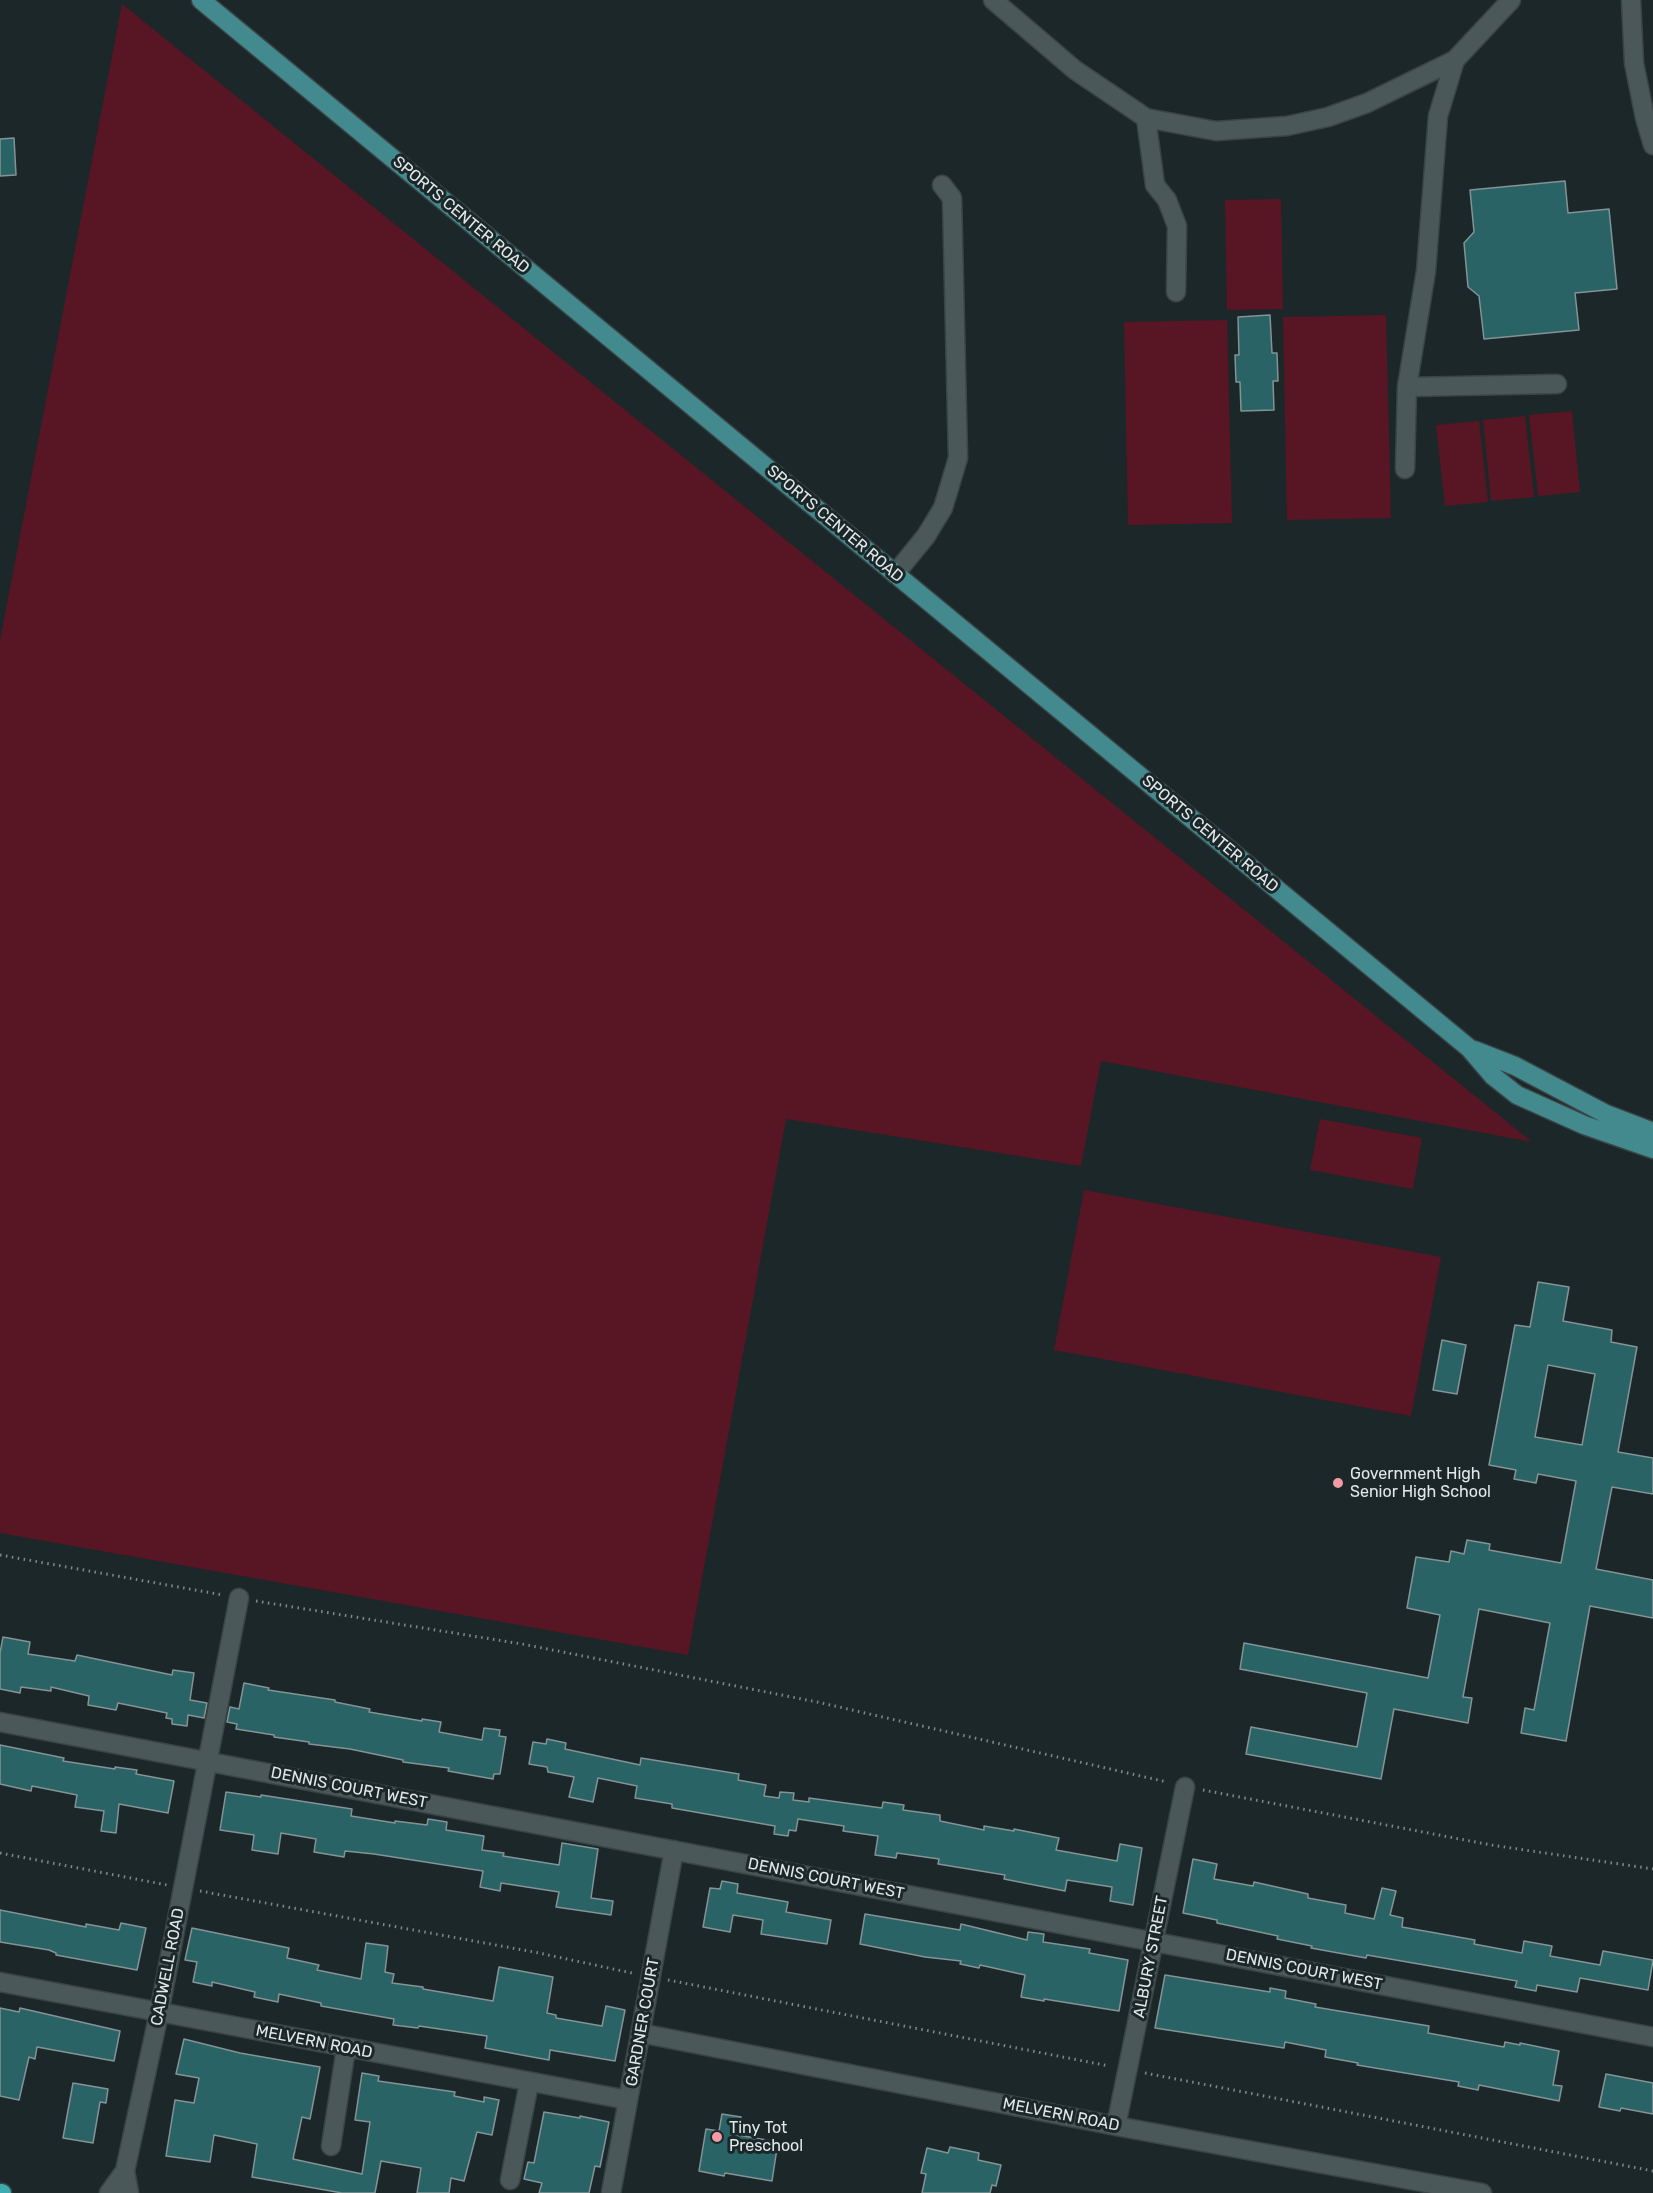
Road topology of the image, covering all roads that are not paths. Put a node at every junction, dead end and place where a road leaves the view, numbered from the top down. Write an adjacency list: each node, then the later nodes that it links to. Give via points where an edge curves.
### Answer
1 (201, 0): 13 (main road, SPORTS CENTER ROAD)
2 (993, 0): 6 (street, via 1075,70)
3 (1511, 0): 5 (street)
4 (1631, 0): 7 (street, via 1634,63)
5 (1455, 60): 6 (street, via 1367,103 1287,126 1216,131); 11 (street, via 1438,116 1426,271)
6 (1146, 118): 9 (street, via 1155,185 1167,200 1178,226)
7 (1653, 144)
8 (942, 185): 13 (street, via 952,198 958,458 943,508)
9 (1176, 292)
10 (1557, 384): 11 (street)
11 (1407, 387): 12 (street)
12 (1405, 470)
13 (895, 574): 14 (main road, SPORTS CENTER ROAD)
14 (1469, 1048): 15 (main road, SPORTS CENTER ROAD, via 1515,1066 1606,1114); 16 (main road, SPORTS CENTER ROAD, via 1493,1076 1517,1095 1584,1125)
15 (1653, 1132)
16 (1653, 1149)
17 (239, 1598): 19 (street, CADWELL ROAD)
18 (0, 1722): 19 (street, DENNIS COURT WEST)
19 (207, 1761): 21 (street, DENNIS COURT WEST); 24 (street, CADWELL ROAD)
20 (1185, 1787): 22 (street, ALBURY STREET)
21 (674, 1850): 22 (street, DENNIS COURT WEST); 25 (street, GARDNER COURT)
22 (1154, 1942): 26 (street, DENNIS COURT WEST); 30 (street, ALBURY STREET)
23 (0, 1982): 24 (street, MELVERN ROAD)
24 (159, 2013): 27 (street, MELVERN ROAD); 32 (street, CADWELL ROAD)
25 (640, 2033): 29 (street, GARDNER COURT); 30 (street, MELVERN ROAD)
26 (1653, 2037)
27 (346, 2048): 28 (street, MELVERN ROAD); 31 (street)
28 (529, 2083): 29 (street, MELVERN ROAD); 33 (street)
29 (628, 2100): 36 (street, GARDNER COURT)
30 (1116, 2126): 37 (street, MELVERN ROAD)
31 (332, 2146)
32 (125, 2171): 34 (street, CADWELL ROAD); 35 (street, CADWELL ROAD)
33 (510, 2180)
34 (110, 2193)
35 (129, 2193)
36 (611, 2193)
37 (1482, 2193)

